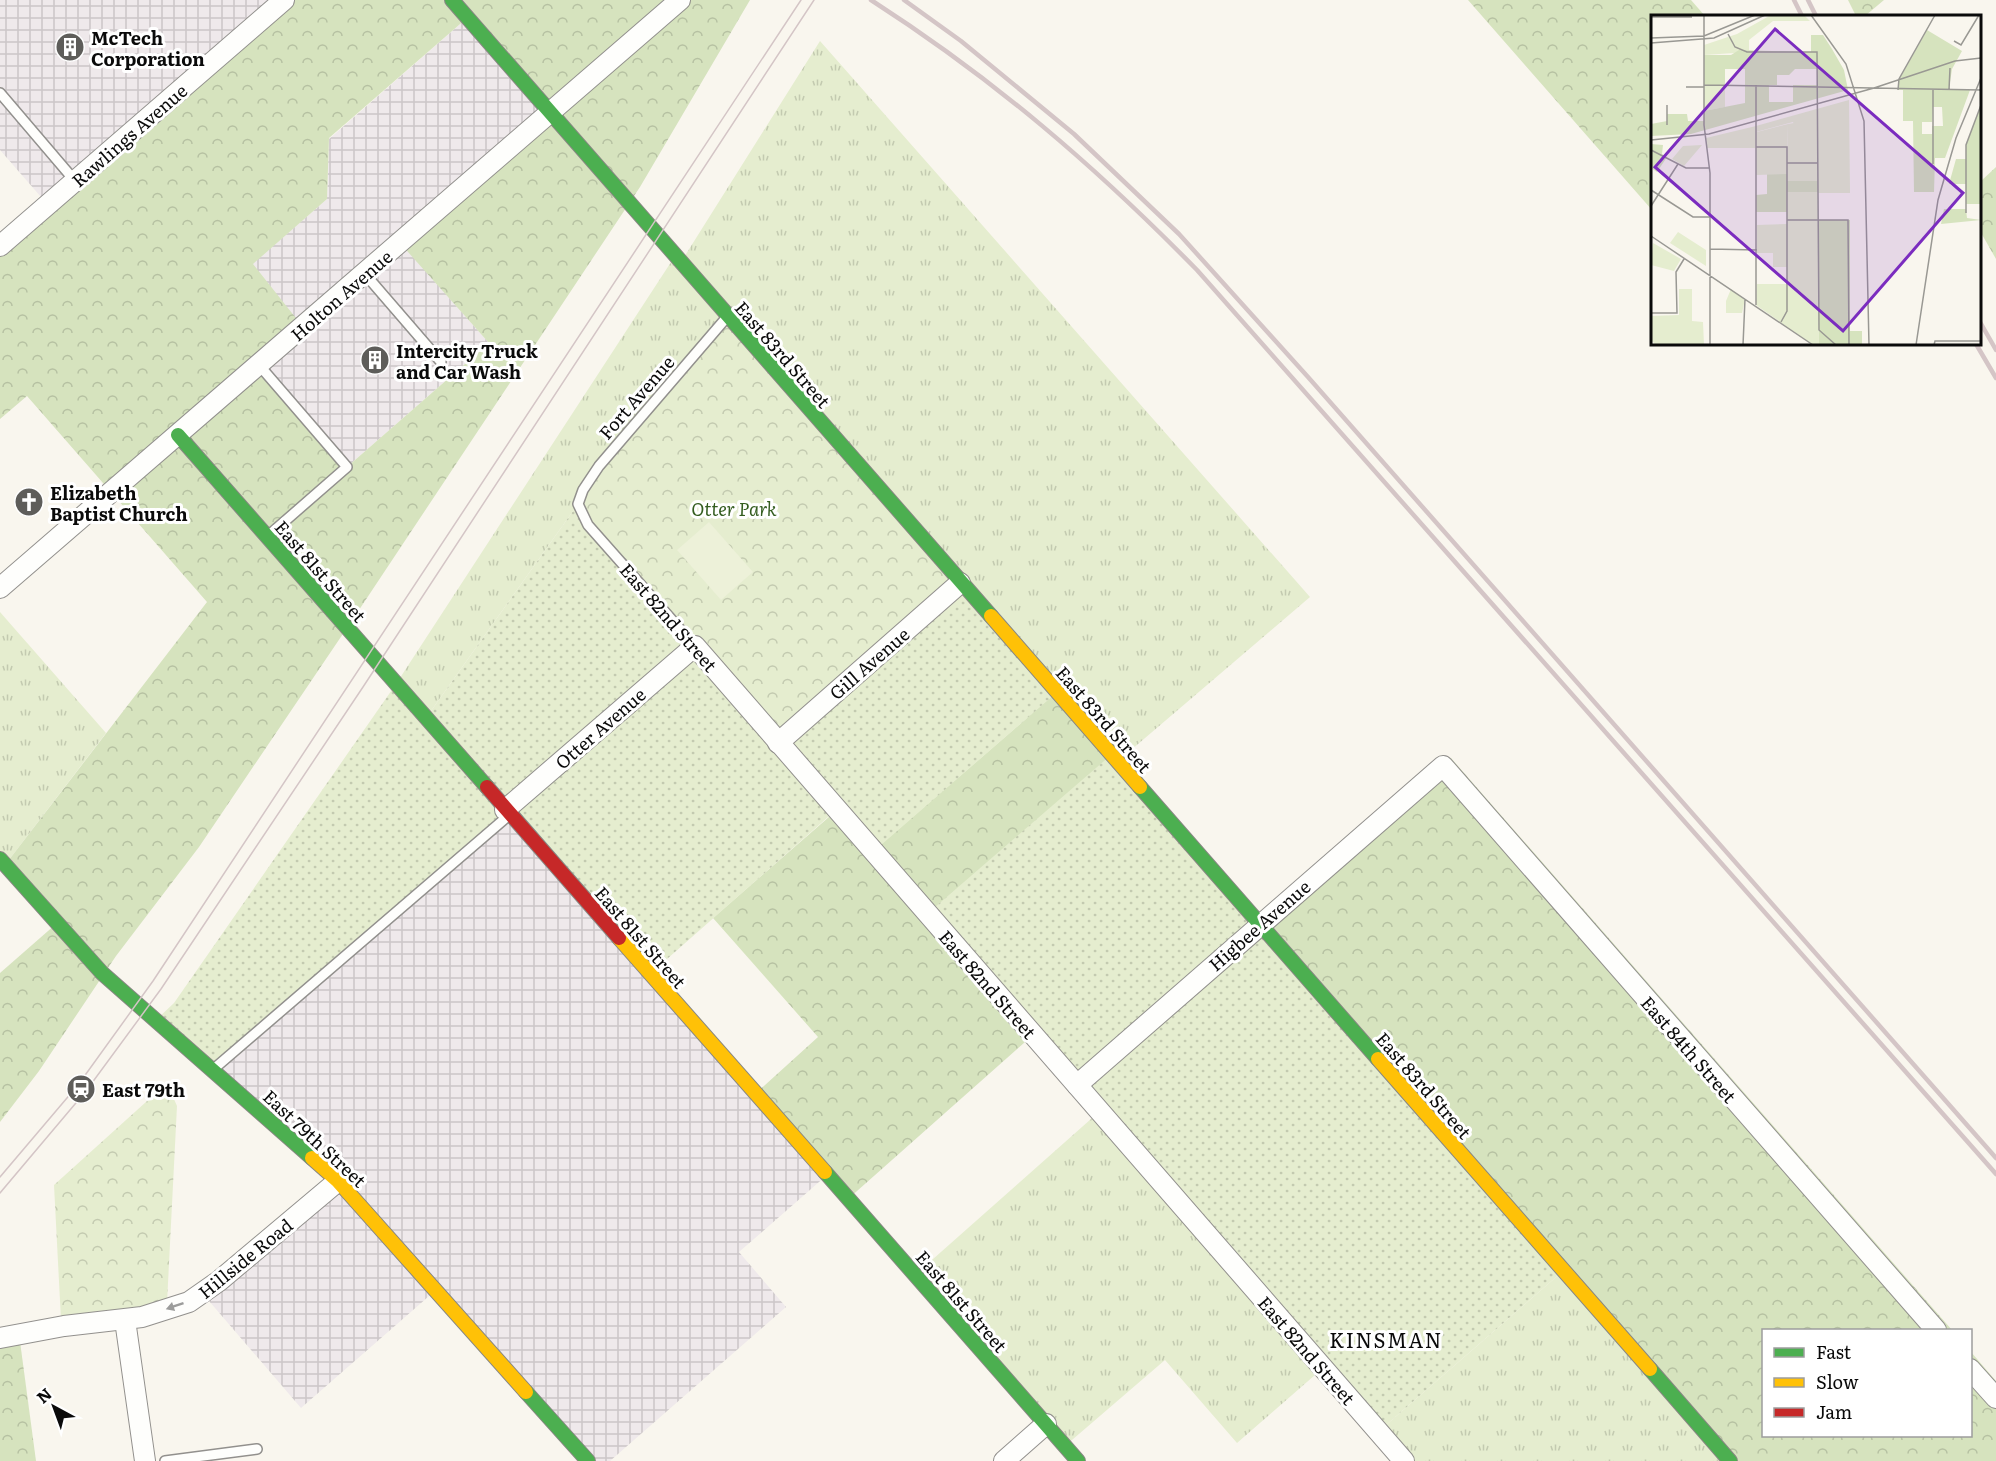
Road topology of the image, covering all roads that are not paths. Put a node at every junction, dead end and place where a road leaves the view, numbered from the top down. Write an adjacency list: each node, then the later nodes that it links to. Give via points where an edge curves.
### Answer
1 (284, 0): 6 (street, Rawlings Avenue)
2 (452, 0): 5 (street, East 83rd Street)
3 (680, 0): 5 (street, Holton Avenue)
4 (0, 93): 6 (lane)
5 (549, 113): 8 (street, Holton Avenue); 9 (street, East 83rd Street)
6 (75, 181): 7 (street, Rawlings Avenue)
7 (0, 246)
8 (365, 274): 10 (lane); 11 (street, Holton Avenue)
9 (727, 317): 13 (lane, Fort Avenue, via 599,465); 15 (street, East 83rd Street)
10 (441, 362)
11 (259, 365): 12 (street, Holton Avenue); 14 (lane, via 347,467)
12 (178, 435): 14 (street, East 81st Street); 16 (street, Holton Avenue)
13 (578, 504): 17 (lane, East 82nd Street, via 588,525)
14 (267, 537): 20 (street, East 81st Street)
15 (960, 583): 18 (street, Gill Avenue); 22 (street, East 83rd Street)
16 (0, 588)
17 (695, 646): 18 (street, East 82nd Street); 20 (street, Otter Avenue)
18 (778, 743): 24 (street, East 82nd Street)
19 (1443, 766): 22 (street, Higbee Avenue); 27 (street, East 84th Street)
20 (508, 812): 23 (lane); 31 (street, East 81st Street)
21 (0, 859): 23 (street, East 79th Street, via 87,958)
22 (1260, 925): 24 (street, Higbee Avenue); 39 (street, East 83rd Street)
23 (213, 1069): 25 (street, East 79th Street)
24 (1077, 1085): 38 (street, East 82nd Street)
25 (338, 1182): 26 (street, Hillside Road, one-way to 26, via 203,1294 189,1302); 35 (street, East 79th Street)
26 (125, 1320): 28 (street, Hillside Road); 33 (street)
27 (1935, 1329)
28 (0, 1338)
29 (1972, 1370): 30 (street)
30 (1996, 1398)
31 (1046, 1424): 36 (street); 37 (street, East 81st Street)
32 (257, 1449): 34 (lane)
33 (145, 1461)
34 (165, 1461)
35 (588, 1461)
36 (1004, 1461)
37 (1078, 1461)
38 (1404, 1461)
39 (1730, 1461)

